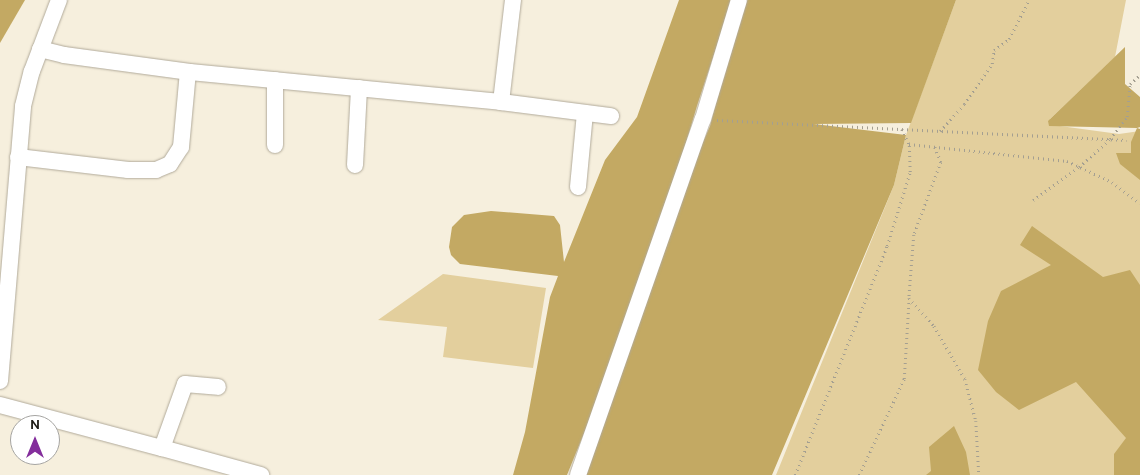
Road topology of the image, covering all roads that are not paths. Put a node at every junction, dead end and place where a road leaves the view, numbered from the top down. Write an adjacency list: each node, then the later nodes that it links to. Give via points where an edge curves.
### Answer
1 (60, 0): 4 (lane)
2 (513, 0): 8 (lane)
3 (739, 0): 21 (lane, via 703,119)
4 (40, 49): 5 (lane); 12 (lane, via 23,106)
5 (188, 72): 6 (lane); 12 (lane, via 181,147 170,164 156,170 128,170)
6 (275, 80): 7 (lane); 11 (lane)
7 (359, 88): 8 (lane); 13 (lane)
8 (501, 102): 9 (lane)
9 (585, 112): 10 (lane); 14 (lane)
10 (611, 116)
11 (275, 145)
12 (18, 157): 15 (lane)
13 (355, 165)
14 (578, 187)
15 (1, 354): 16 (lane)
16 (0, 381)
17 (218, 388): 19 (lane, via 185,384)
18 (0, 405): 19 (lane)
19 (162, 448): 20 (lane)
20 (261, 475)
21 (578, 475)

